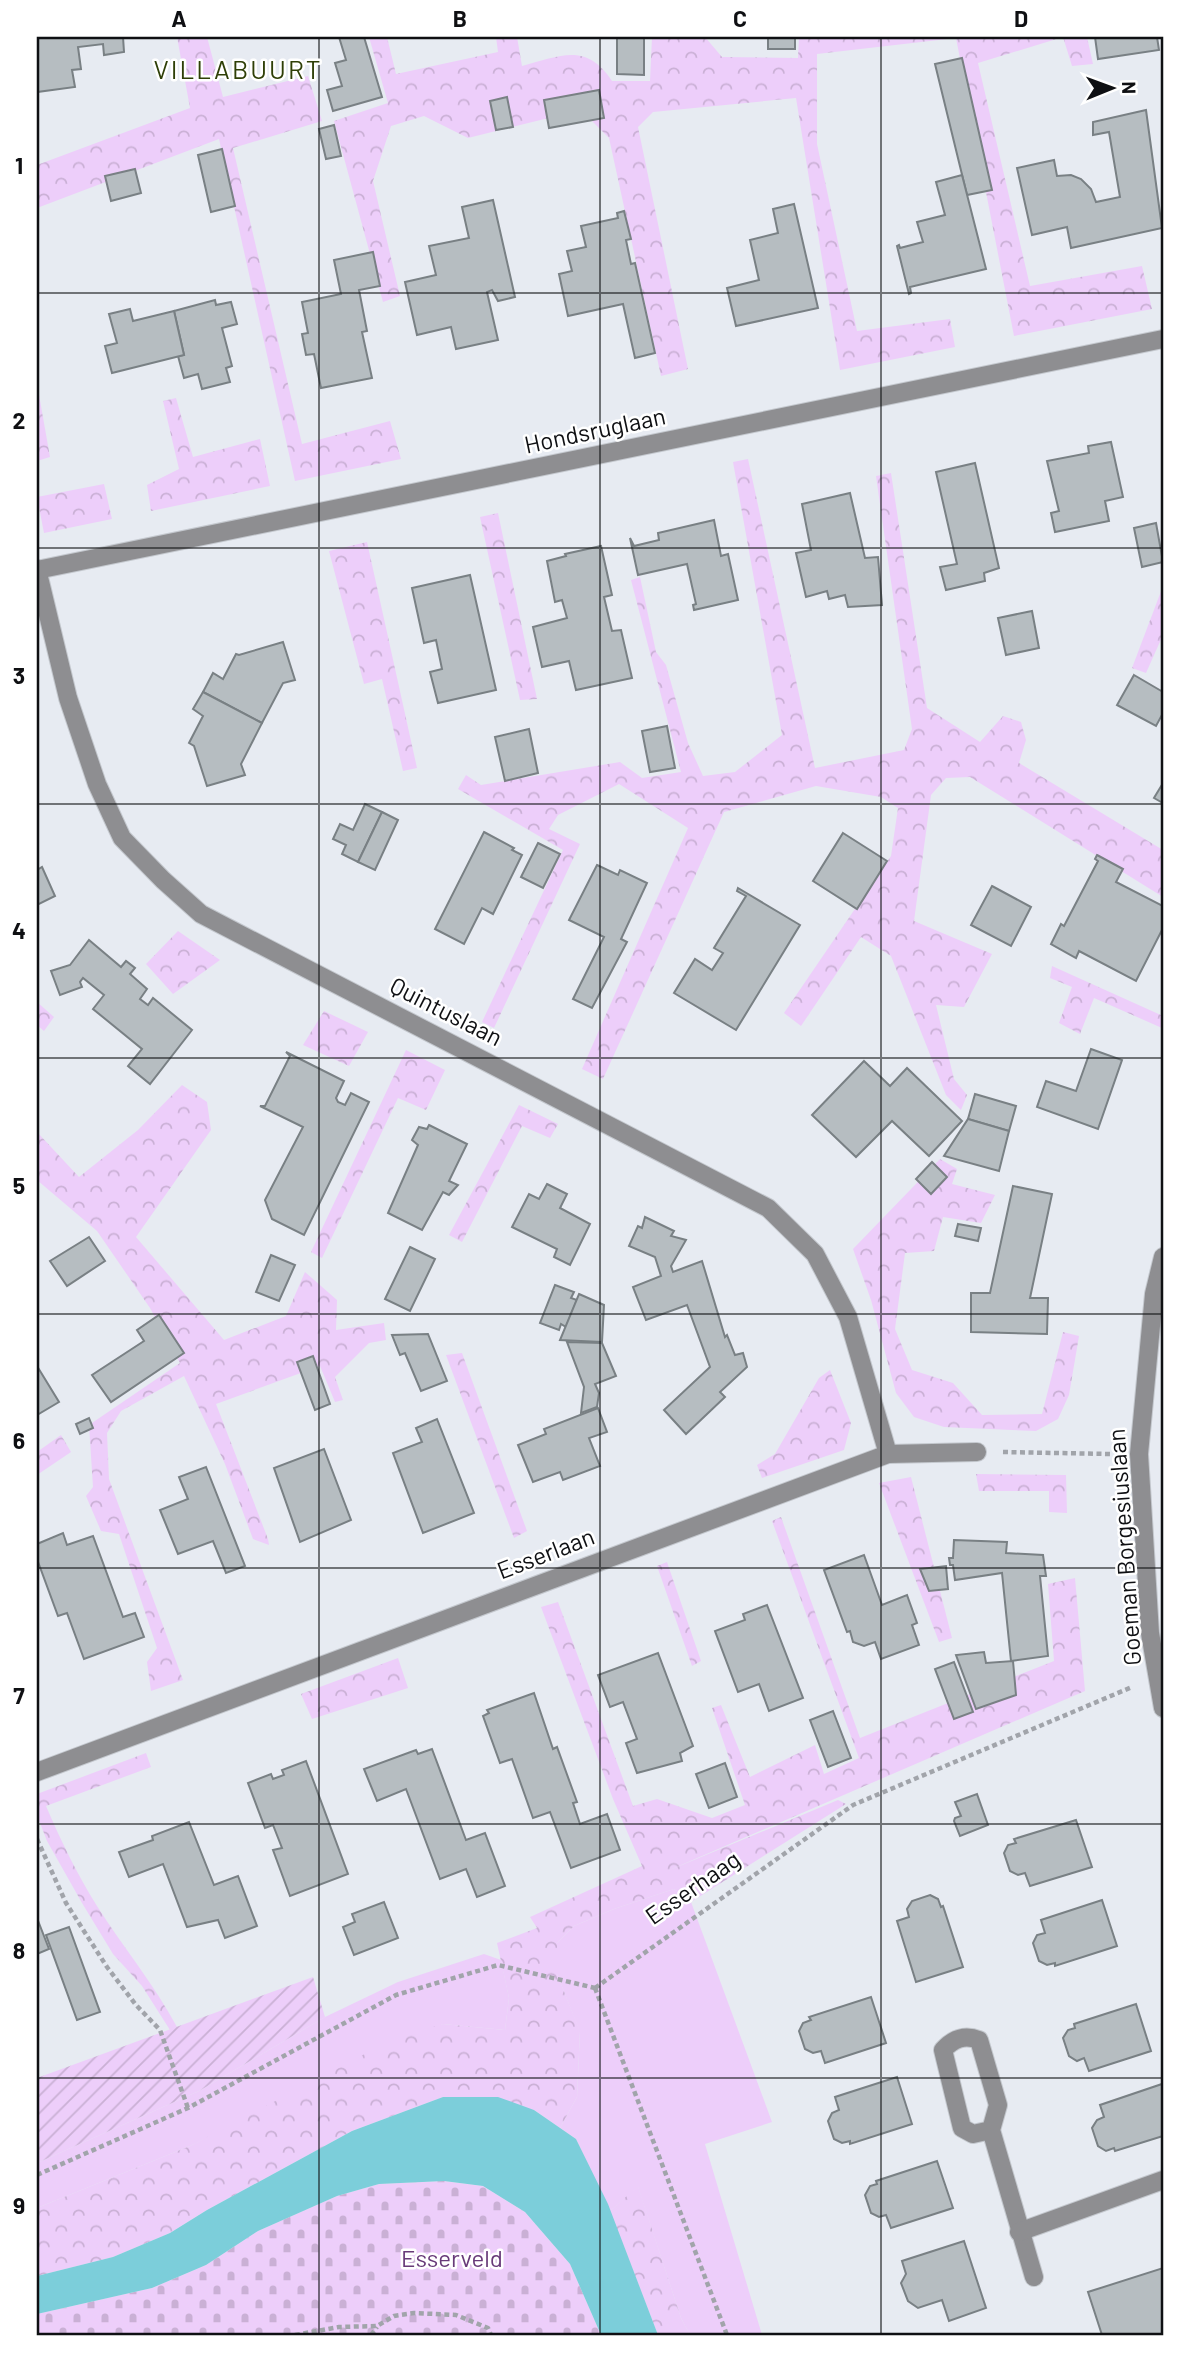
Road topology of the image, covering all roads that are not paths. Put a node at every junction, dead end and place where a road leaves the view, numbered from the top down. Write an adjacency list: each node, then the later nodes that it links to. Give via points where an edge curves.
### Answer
1 (1163, 339): 2 (street, Hondsruglaan)
2 (37, 569): 5 (street, Quintuslaan, via 68,698 97,784 122,838 201,914 768,1208 815,1254 848,1317)
3 (1163, 1257): 6 (street, Goeman Borgesiuslaan, via 1154,1294 1139,1454 1150,1633)
4 (977, 1452): 5 (street, Esserlaan)
5 (888, 1454): 7 (street, Esserlaan)
6 (1163, 1708)
7 (37, 1772)
8 (990, 2130): 8 (street, via 973,2134 962,2128 943,2050 951,2041 970,2036 979,2040 998,2105); 10 (street)
9 (1163, 2180): 10 (street)
10 (1019, 2232): 11 (street)
11 (1034, 2277)

